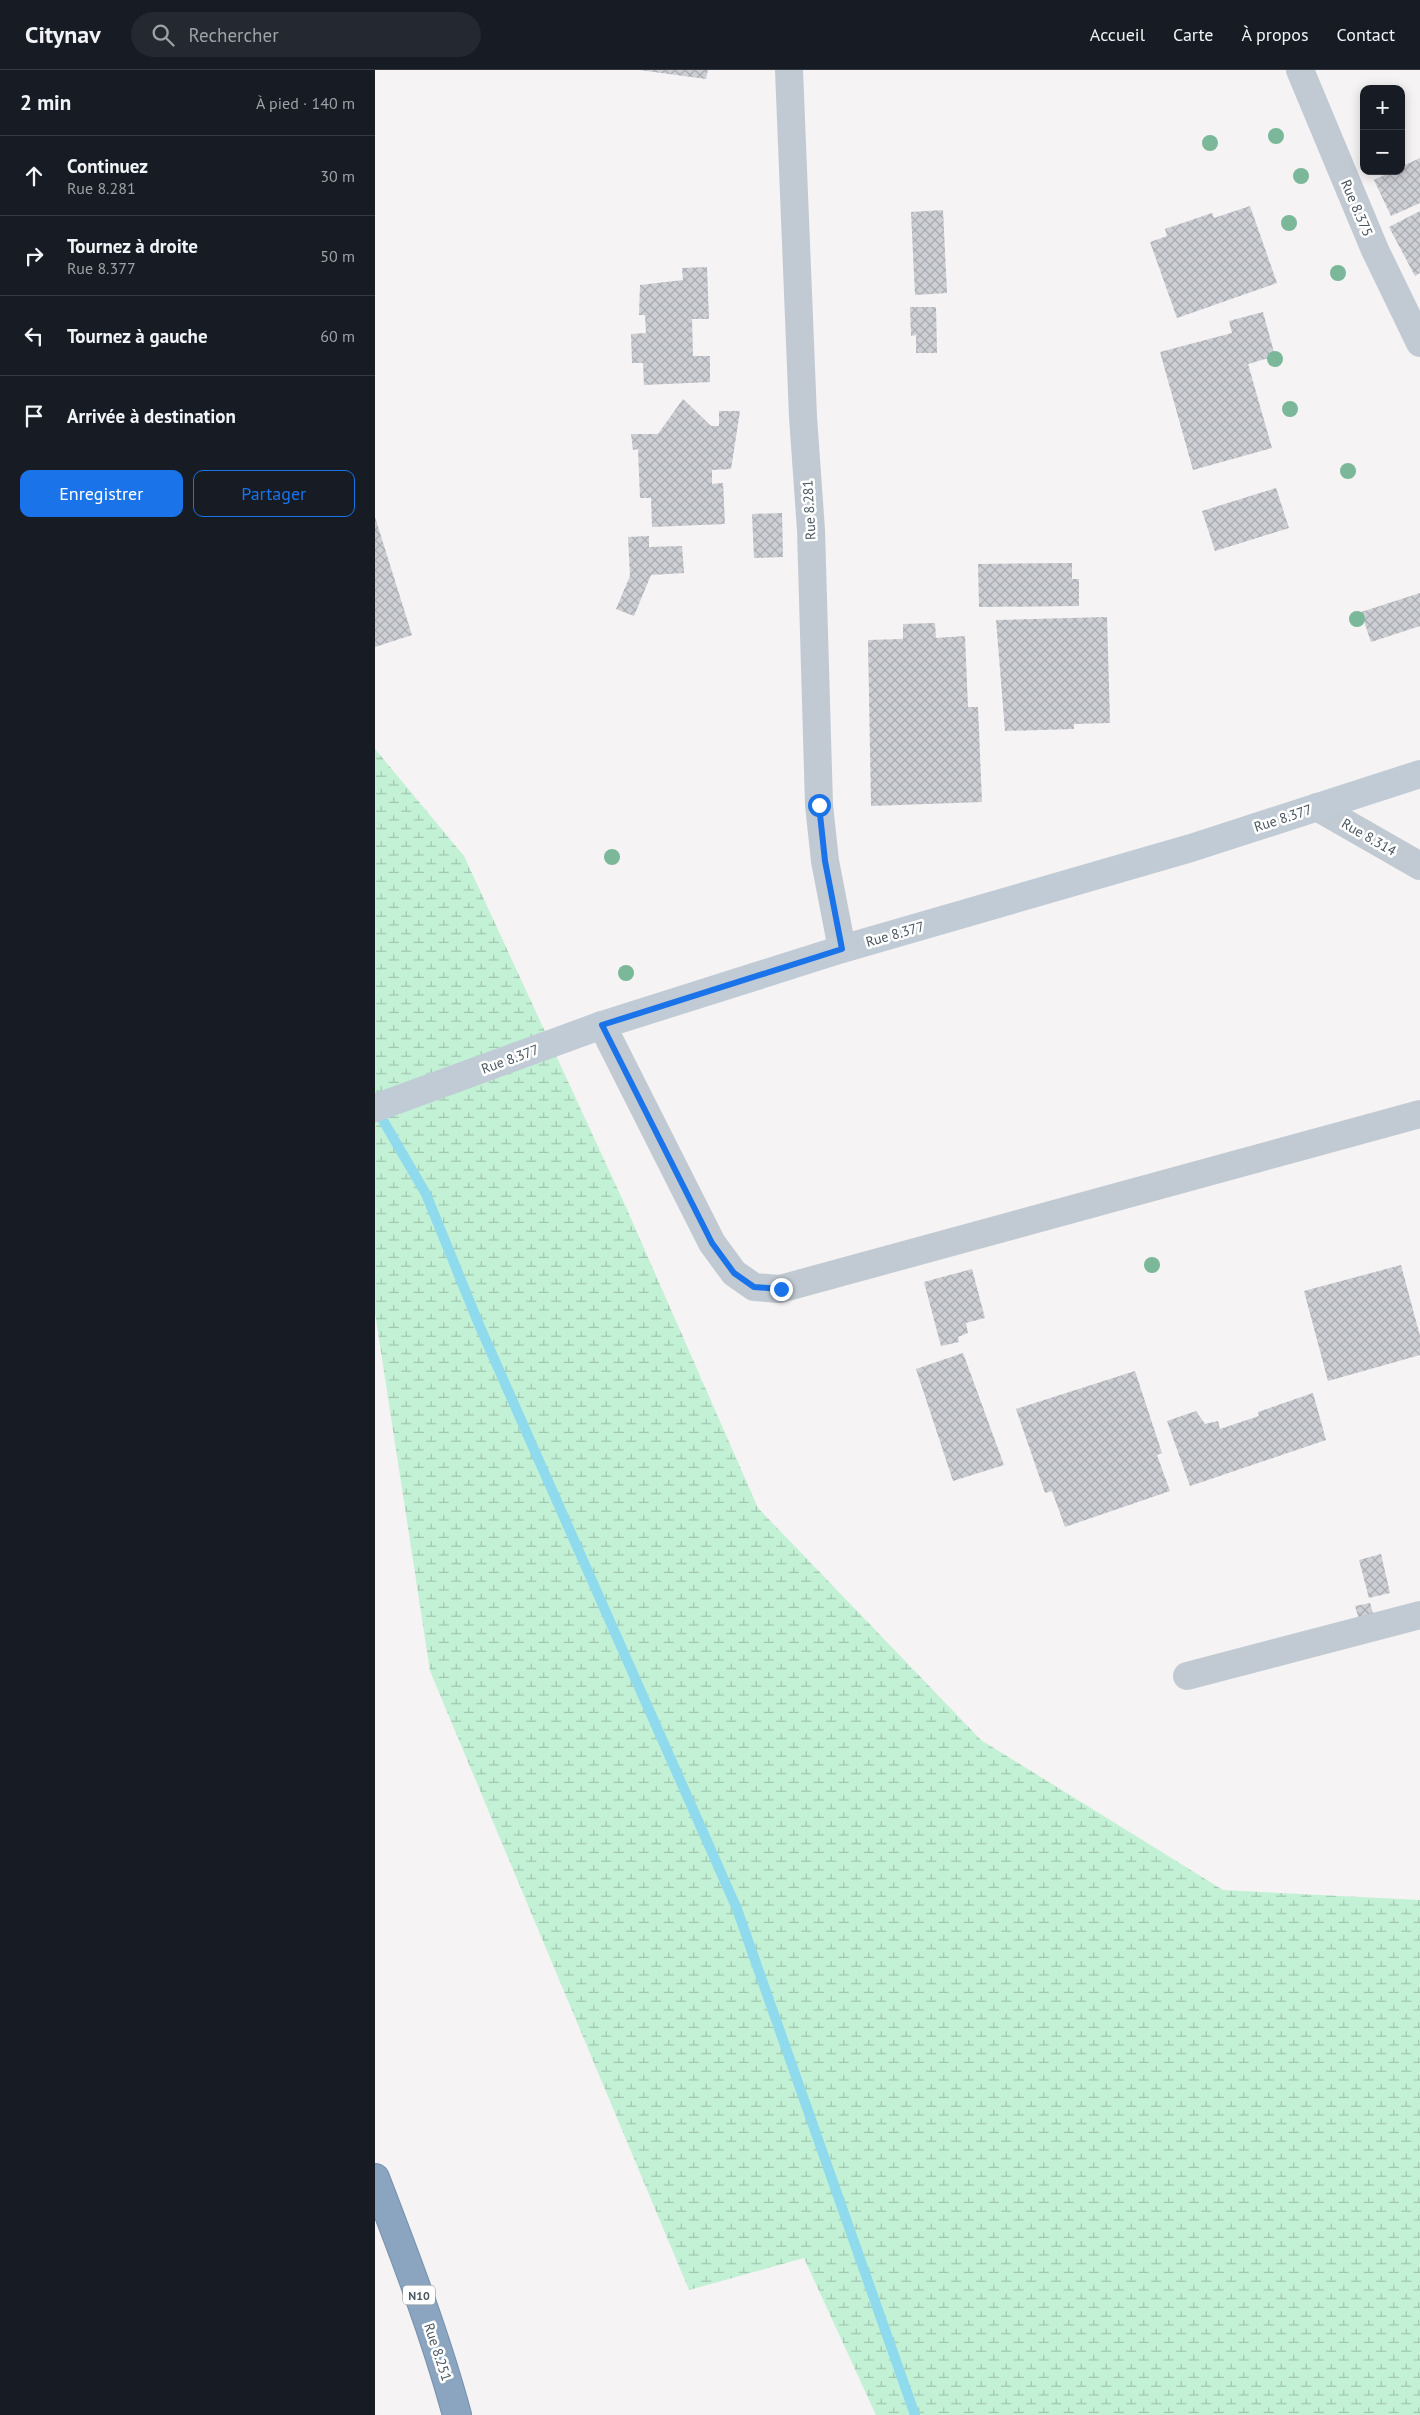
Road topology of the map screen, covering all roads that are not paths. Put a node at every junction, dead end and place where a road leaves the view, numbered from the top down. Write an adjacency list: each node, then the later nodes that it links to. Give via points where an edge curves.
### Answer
1 (789, 70): 7 (street, Rue 8.281, via 803,417 811,530 819,805 825,861)
2 (1300, 70): 3 (street, Rue 8.375, via 1375,250)
3 (1420, 343)
4 (1420, 774): 5 (street, Rue 8.377)
5 (1317, 807): 6 (street, Rue 8.314); 7 (street, Rue 8.377, via 1191,848)
6 (1420, 866)
7 (842, 949): 8 (street, Rue 8.377)
8 (602, 1025): 9 (street, Rue 8.377); 10 (street, via 712,1243 734,1273 754,1287 781,1289)
9 (387, 1103)
10 (1420, 1114)
11 (1420, 1615): 12 (street)
12 (1187, 1676)
13 (375, 2178): 14 (highway, Rue 8.251 / N10, via 408,2263)
14 (457, 2415)

